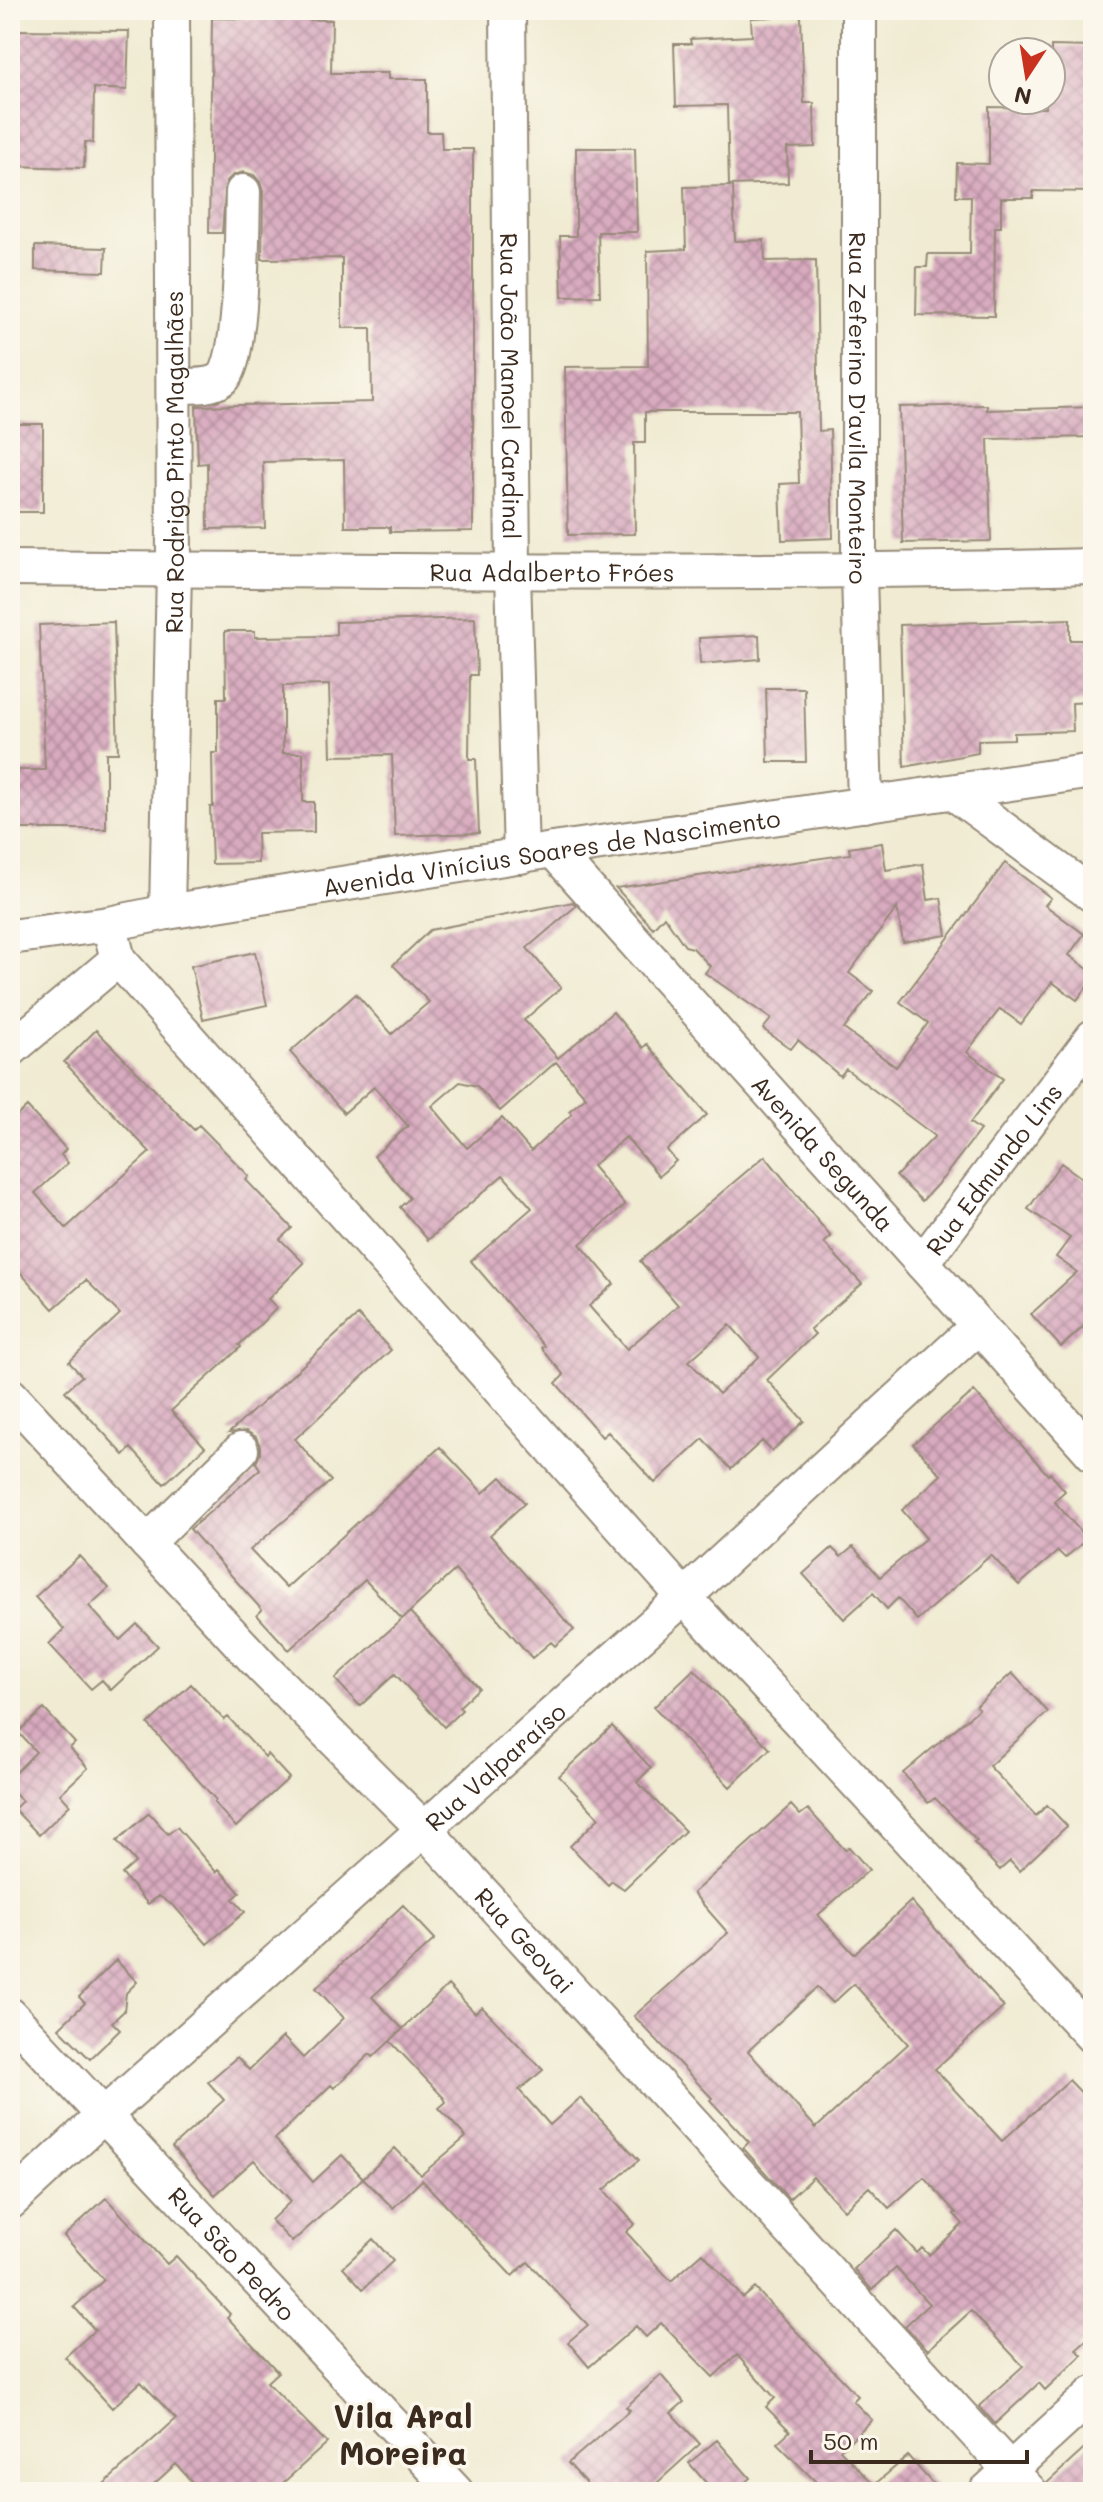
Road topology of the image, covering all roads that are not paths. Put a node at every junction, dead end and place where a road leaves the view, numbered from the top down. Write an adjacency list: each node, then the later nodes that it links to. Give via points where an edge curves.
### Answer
1 (172, 10): 5 (street, Rua Rodrigo Pinto Magalhães)
2 (508, 10): 10 (street, Rua João Manoel Cardinal)
3 (859, 10): 9 (street, Rua Zeferino D'avila Monteiro)
4 (243, 192): 5 (street, via 237,339 231,367 213,384)
5 (174, 386): 8 (street, Rua Rodrigo Pinto Magalhães)
6 (1093, 566): 9 (street, Rua Adalberto Fróes)
7 (10, 568): 8 (street, Rua Adalberto Fróes)
8 (174, 569): 10 (street, Rua Adalberto Fróes); 16 (street, Rua Rodrigo Pinto Magalhães)
9 (859, 572): 10 (street, Rua Adalberto Fróes); 13 (street, Rua Zeferino D'avila Monteiro)
10 (513, 573): 14 (street, Rua João Manoel Cardinal)
11 (1093, 771): 12 (street, Avenida Vinícius Soares de Nascimento)
12 (954, 793): 13 (street, Avenida Vinícius Soares de Nascimento); 15 (street)
13 (865, 805): 14 (street, Avenida Vinícius Soares de Nascimento)
14 (537, 853): 16 (street, Avenida Vinícius Soares de Nascimento); 22 (street, Avenida Segunda)
15 (1093, 895)
16 (167, 912): 17 (street, Avenida Vinícius Soares de Nascimento)
17 (109, 924): 18 (street, Avenida Vinícius Soares de Nascimento); 19 (street)
18 (10, 937)
19 (118, 959): 21 (street); 28 (street)
20 (1093, 1037): 22 (street, Rua Edmundo Lins)
21 (10, 1050)
22 (922, 1263): 23 (street, Avenida Segunda)
23 (977, 1327): 26 (street, Avenida Segunda); 28 (street, Rua Valparaíso)
24 (10, 1395): 27 (street, Rua Geovai)
25 (241, 1450): 27 (street)
26 (1093, 1454)
27 (147, 1543): 29 (street, Rua Geovai)
28 (684, 1597): 29 (street, Rua Valparaíso); 31 (street)
29 (424, 1829): 32 (street, Rua Valparaíso); 35 (street, Rua Geovai)
30 (10, 2015): 32 (street, Rua São Pedro)
31 (1093, 2037)
32 (103, 2116): 33 (street, Rua Valparaíso); 36 (street, Rua São Pedro)
33 (10, 2202)
34 (1093, 2394): 35 (street)
35 (1009, 2484)
36 (456, 2492)

